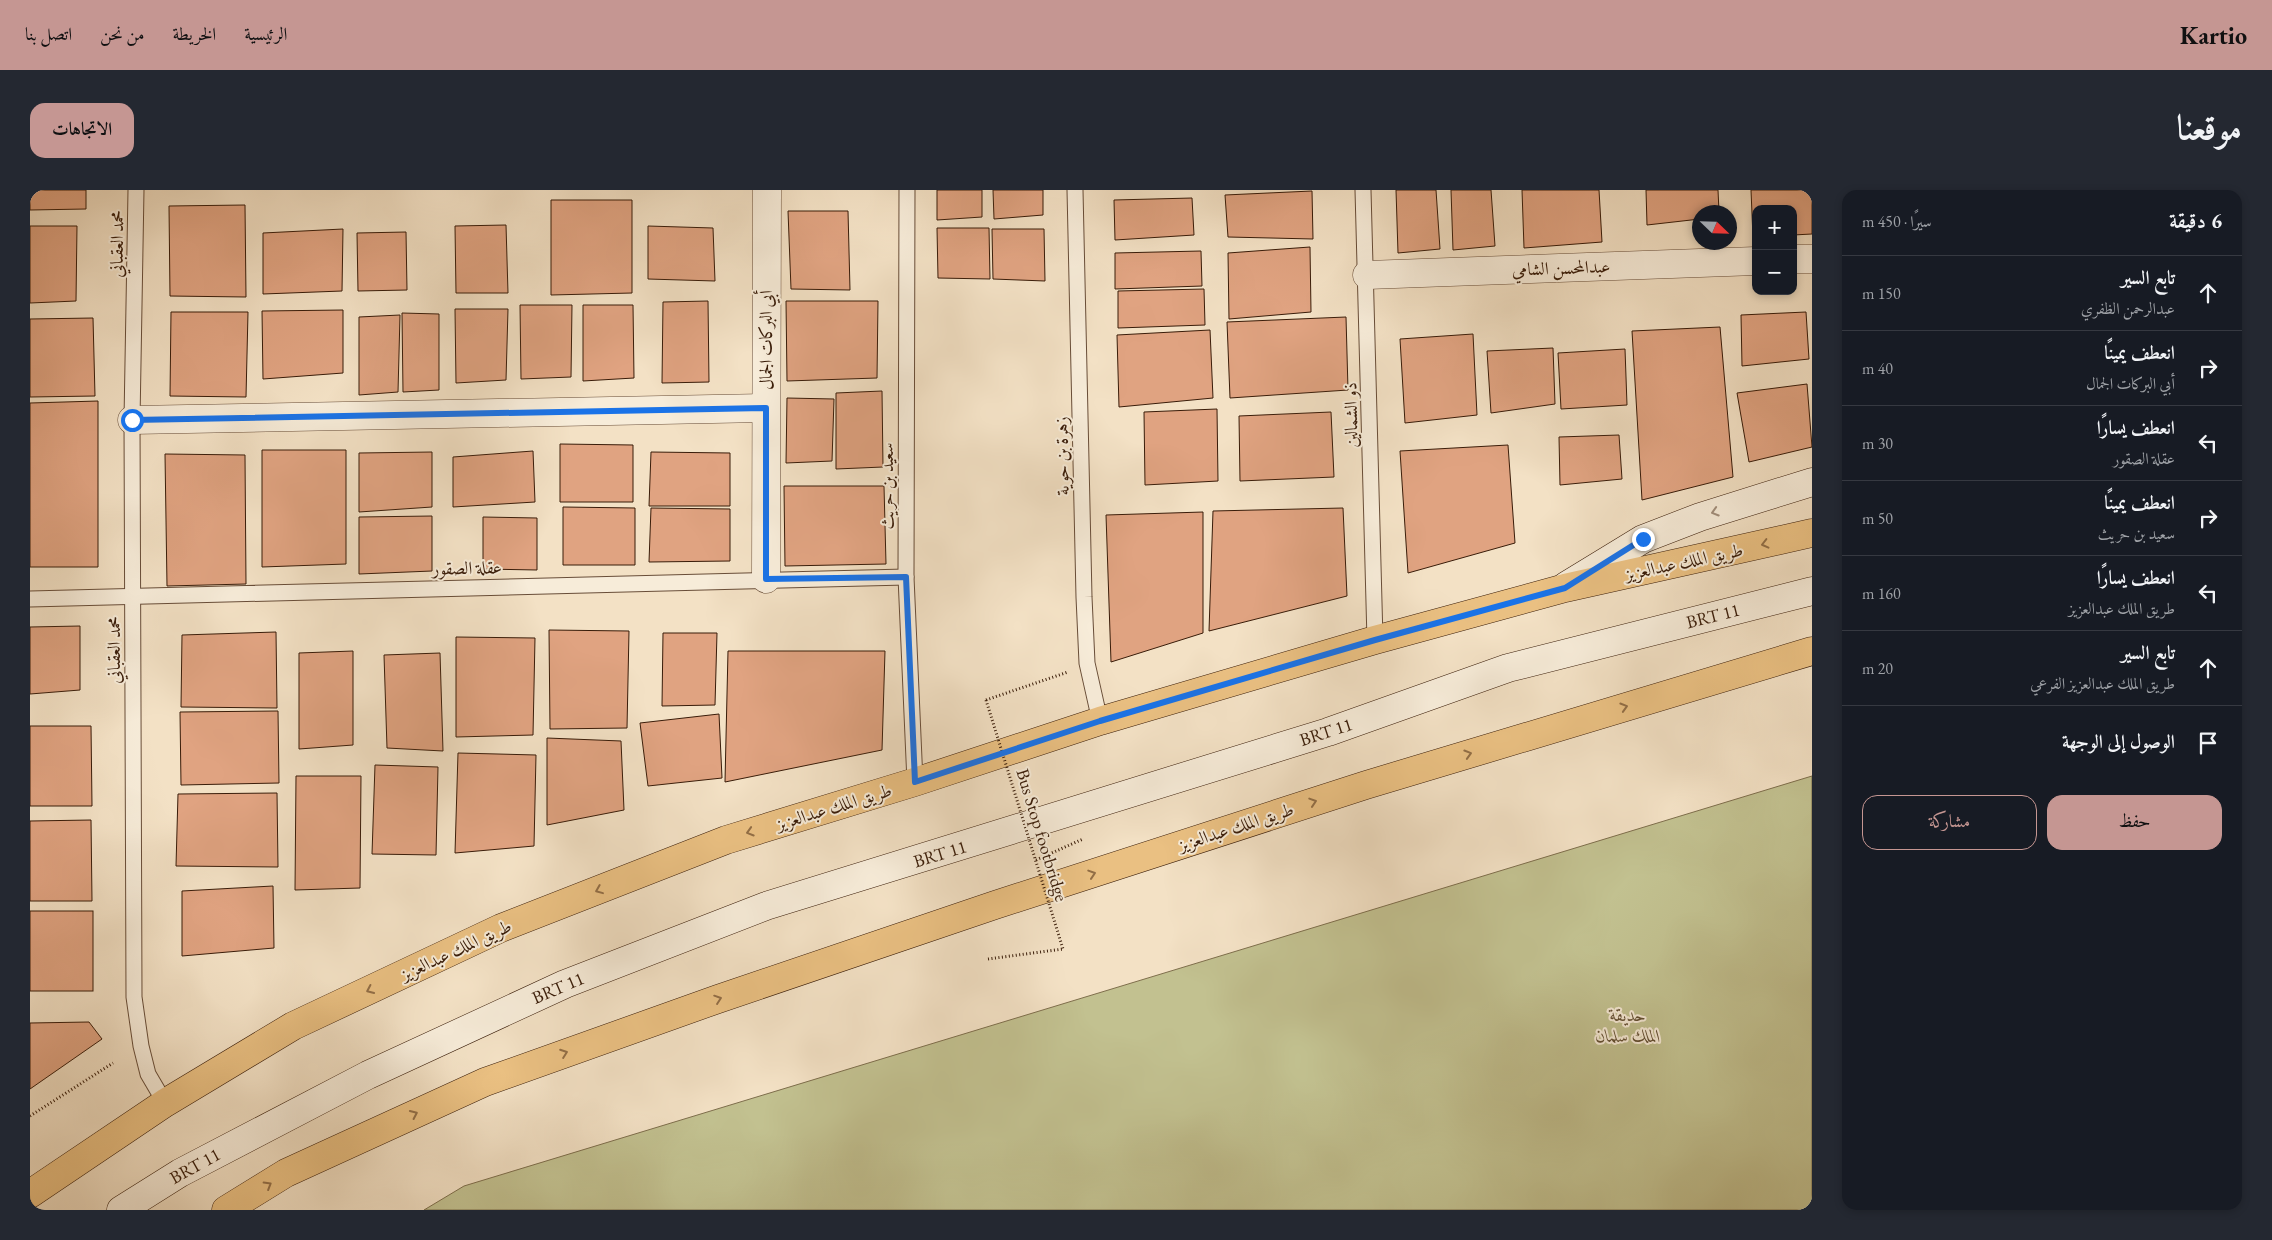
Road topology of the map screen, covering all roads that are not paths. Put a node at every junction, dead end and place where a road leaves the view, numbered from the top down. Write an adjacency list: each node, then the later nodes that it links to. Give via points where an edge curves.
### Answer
1 (136, 190): 11 (lane, محمد العقباني)
2 (767, 190): 10 (main road, أبي البركات الجمال)
3 (907, 190): 14 (lane, سعيد بن حريث)
4 (1075, 190): 22 (lane, زهرة بن حوية, via 1087,663)
5 (1363, 190): 9 (lane, ذو الشمالين)
6 (1812, 258): 7 (main road)
7 (1797, 260)
8 (1752, 261): 9 (main road, عبدالمحسن الشامي)
9 (1366, 275): 20 (lane, ذو الشمالين)
10 (766, 408): 11 (main road); 15 (main road, أبي البركات الجمال)
11 (132, 420): 18 (lane, محمد العقباني)
12 (1812, 482): 16 (main road, one-way to 16, via 1700,517 1643,539)
13 (1812, 533): 16 (main road, طريق الملك عبدالعزيز, one-way to 16)
14 (906, 577): 15 (lane, عقلة الصقور); 23 (lane, سعيد بن حريث)
15 (766, 579): 18 (lane, عقلة الصقور)
16 (1565, 588): 20 (main road, طريق الملك عبدالعزيز)
17 (1807, 591): 26 (main road, BRT 11, via 1508,668 1328,732 766,906 565,984 368,1075 180,1173)
18 (132, 596): 19 (lane, عقلة الصقور); 24 (lane, محمد العقباني, via 134,997 148,1074)
19 (30, 599)
20 (1375, 640): 22 (main road, طريق الملك عبدالعزيز)
21 (1812, 651): 27 (main road, طريق الملك عبدالعزيز, one-way to 21, via 286,1173 485,1082 709,1002 1366,785)
22 (1100, 721): 23 (main road, طريق الملك عبدالعزيز)
23 (915, 782): 24 (main road, طريق الملك عبدالعزيز, one-way to 24, via 726,840 501,928 293,1026)
24 (165, 1103): 25 (main road, طريق الملك عبدالعزيز)
25 (30, 1194)
26 (121, 1210)
27 (226, 1210)

